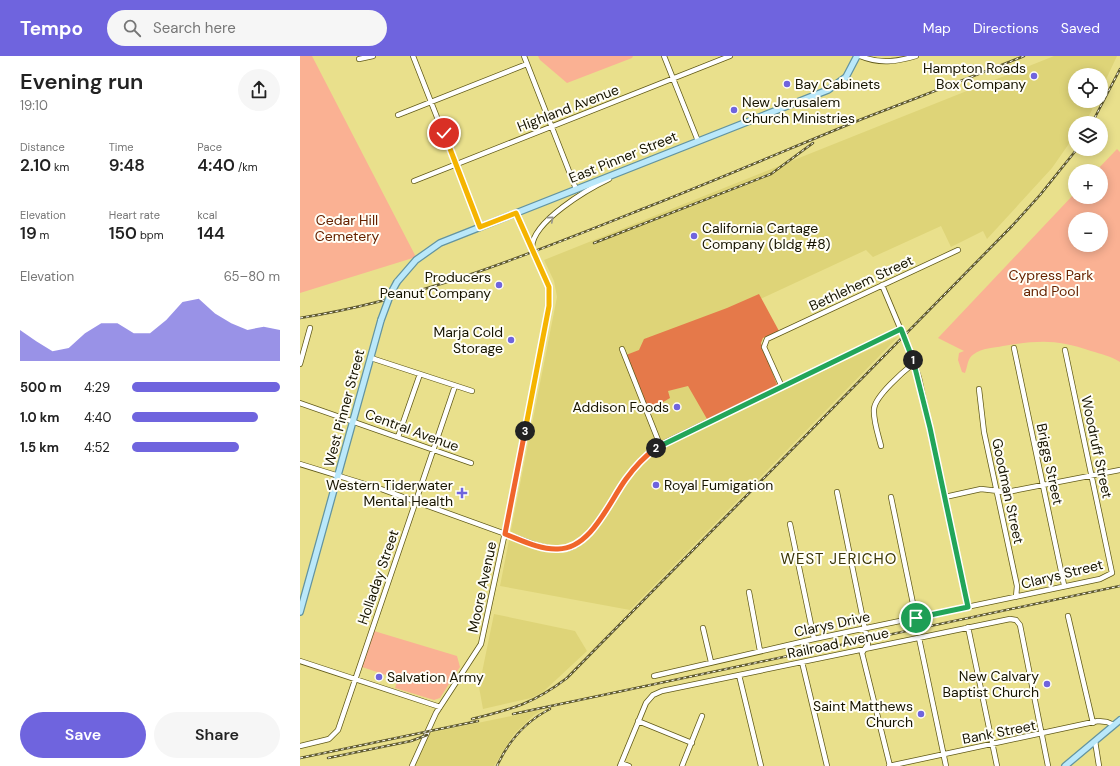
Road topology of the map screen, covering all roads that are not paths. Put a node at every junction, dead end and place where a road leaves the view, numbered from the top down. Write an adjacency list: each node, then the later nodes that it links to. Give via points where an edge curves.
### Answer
1 (373, 56): 8 (street)
2 (413, 56): 11 (street)
3 (524, 56): 9 (street)
4 (664, 56): 10 (street)
5 (730, 56): 10 (street, Highland Avenue)
6 (858, 56): 7 (street, via 890,62); 14 (main road, East Pinner Street, via 846,77 828,90)
7 (916, 56)
8 (359, 60)
9 (527, 64): 11 (street); 13 (street)
10 (673, 79): 13 (street, Highland Avenue); 14 (street)
11 (431, 102): 12 (street); 16 (street)
12 (398, 114)
13 (551, 127): 16 (street, Highland Avenue); 18 (street)
14 (698, 141): 15 (main road, East Pinner Street)
15 (641, 163): 18 (main road, East Pinner Street); 22 (street, one-way to 15, via 535,234 561,210 591,188)
16 (456, 164): 17 (street, Highland Avenue); 20 (street)
17 (414, 181)
18 (576, 189): 19 (main road, East Pinner Street)
19 (516, 213): 20 (main road, East Pinner Street); 22 (street, Moore Avenue)
20 (480, 227): 23 (main road, East Pinner Street, via 440,243 416,260)
21 (958, 250): 24 (street, Bethlehem Street)
22 (533, 251): 56 (street, Moore Avenue, via 549,287 550,296)
23 (397, 282): 30 (main road, West Pinner Street, bridge, via 388,299)
24 (882, 285): 26 (street); 35 (street, Bethlehem Street, via 765,341 764,347)
25 (310, 328): 32 (street)
26 (901, 329): 31 (street); 35 (street)
27 (1014, 348): 49 (street, Briggs Street)
28 (622, 349): 41 (street)
29 (1065, 350): 48 (street, Woodruff Street)
30 (371, 358): 33 (street); 39 (main road, West Pinner Street)
31 (914, 363): 42 (street, via 874,404); 53 (street)
32 (300, 364)
33 (420, 374): 34 (street); 40 (street)
34 (455, 386): 37 (street); 43 (street, Holladay Street)
35 (782, 387): 41 (street)
36 (979, 389): 51 (street, Goodman Street, via 984,432)
37 (472, 392)
38 (300, 403): 39 (street, Central Avenue)
39 (354, 421): 40 (street, Central Avenue); 47 (main road, West Pinner Street)
40 (398, 437): 43 (street, Central Avenue)
41 (660, 445): 56 (street, via 648,454 626,479 588,535 578,544 556,550)
42 (881, 446)
43 (434, 449): 44 (street, Central Avenue); 54 (street, Holladay Street)
44 (471, 463)
45 (300, 464): 47 (street)
46 (1120, 470): 48 (street)
47 (338, 475): 54 (street); 61 (main road, West Pinner Street)
48 (1092, 476): 49 (street); 57 (street, Woodruff Street)
49 (1043, 486): 51 (street); 58 (street, Briggs Street)
50 (837, 492): 68 (street)
51 (997, 492): 53 (street, via 981,489); 60 (street, Goodman Street, via 1017,586)
52 (891, 497): 65 (street)
53 (945, 497): 62 (street)
54 (416, 502): 56 (street); 78 (street, Holladay Street)
55 (790, 524): 70 (street)
56 (505, 534): 79 (street, Moore Avenue, via 481,644)
57 (1112, 572): 58 (street, Clarys Street, via 1100,579)
58 (1064, 585): 60 (street, Clarys Street)
59 (748, 592): 72 (street)
60 (1016, 597): 62 (street, Clarys Drive)
61 (302, 600): 63 (main road, West Pinner Street)
62 (968, 607): 65 (street, Clarys Drive)
63 (300, 612)
64 (1068, 616): 83 (street)
65 (916, 618): 68 (street, Clarys Drive)
66 (968, 627): 69 (street, Railroad Avenue); 85 (street, Railroad Avenue, via 1013,619 1018,622); 88 (street)
67 (703, 628): 74 (street)
68 (864, 628): 70 (street, Clarys Drive); 71 (street)
69 (919, 638): 71 (street, Railroad Avenue); 90 (street)
70 (814, 639): 72 (street, Clarys Drive)
71 (867, 648): 75 (street, Railroad Avenue); 97 (street, via 862,653)
72 (760, 651): 74 (street, Clarys Drive)
73 (300, 661): 78 (street)
74 (711, 662): 77 (street, Clarys Drive)
75 (802, 662): 76 (street, Railroad Avenue); 96 (street)
76 (739, 675): 82 (street, Railroad Avenue, via 662,691 649,699); 95 (street)
77 (654, 676)
78 (355, 679): 79 (street); 89 (street, Holladay Street, via 338,730 329,739)
79 (440, 707): 92 (street, Moore Avenue)
80 (702, 716): 87 (street)
81 (1120, 720): 84 (main road)
82 (638, 721): 87 (street); 91 (street)
83 (1093, 723): 84 (street, Bank Street, via 1103,721); 85 (street, Bank Street)
84 (1114, 725): 86 (main road)
85 (1042, 734): 88 (street, Bank Street); 100 (street, Railroad Avenue)
86 (1095, 741): 101 (main road); 102 (street)
87 (692, 743): 94 (street)
88 (993, 744): 90 (street, Bank Street); 99 (street)
89 (300, 746)
90 (943, 754): 97 (street, Bank Street); 98 (street)
91 (621, 764): 93 (street)
92 (412, 766)
93 (629, 766)
94 (682, 766)
95 (761, 766)
96 (827, 766)
97 (889, 766)
98 (946, 766)
99 (997, 766)
100 (1048, 766)
101 (1065, 766)
102 (1099, 766)

